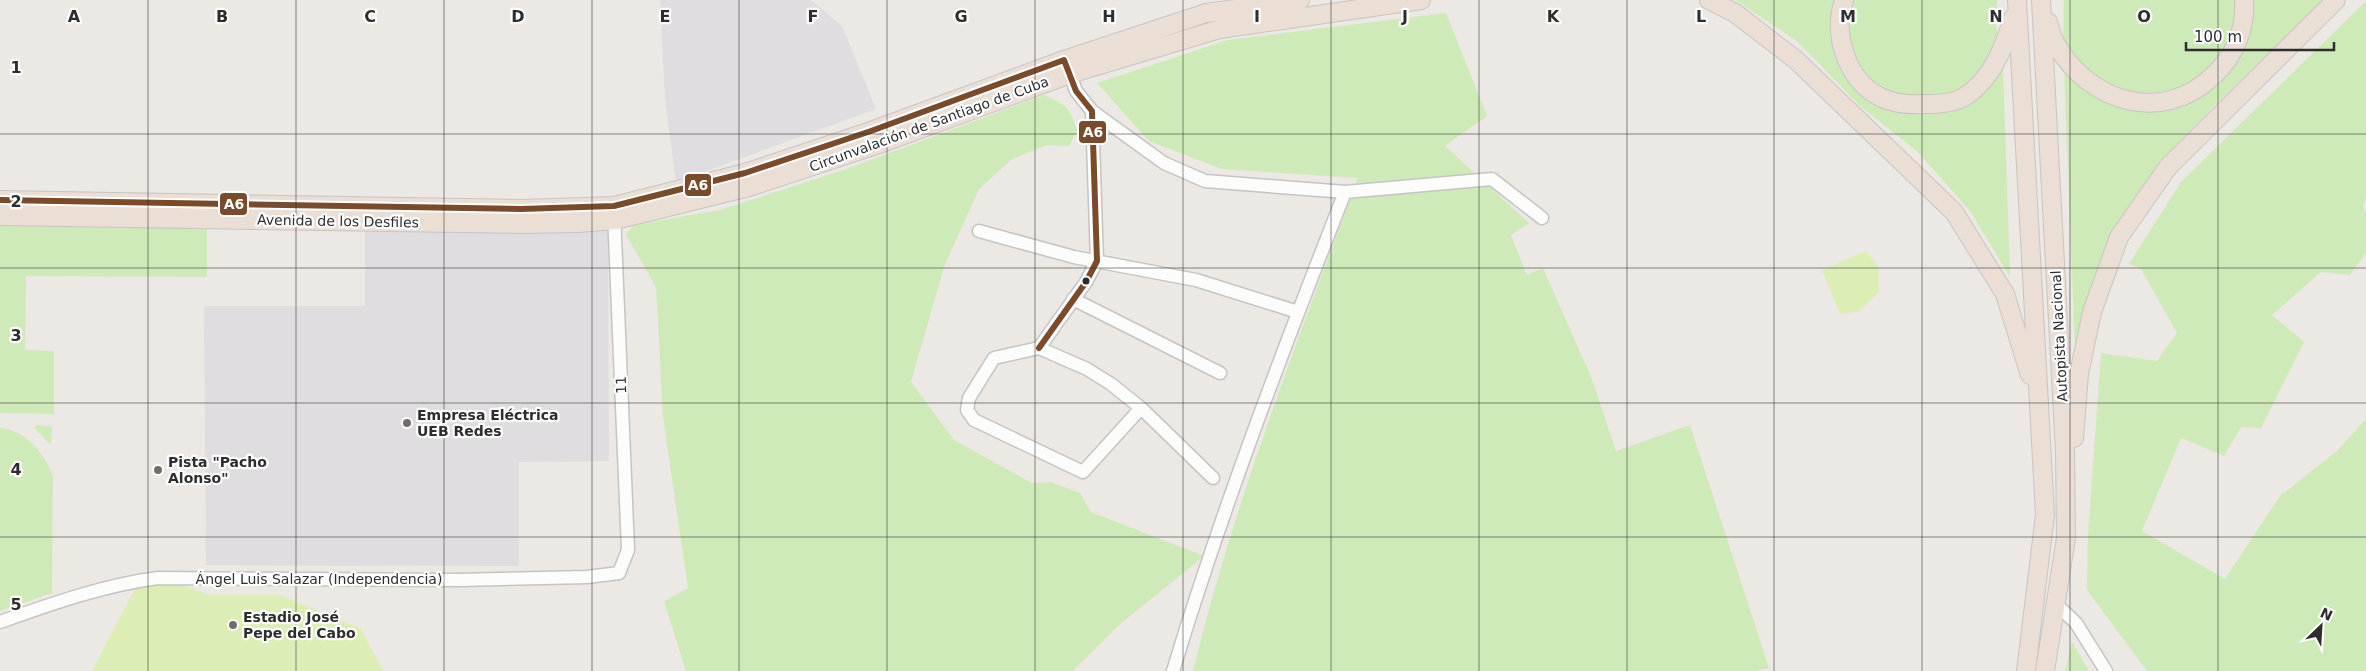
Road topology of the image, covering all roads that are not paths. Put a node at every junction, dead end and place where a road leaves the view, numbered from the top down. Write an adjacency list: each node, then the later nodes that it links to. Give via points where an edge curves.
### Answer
1 (1256, 0): 10 (highway)
2 (1300, 0): 10 (highway, Circunvalación de Santiago de Cuba)
3 (1421, 0): 11 (highway, Circunvalación de Santiago de Cuba, via 1220,29)
4 (1709, 0): 26 (highway, via 1735,13 1796,60 1954,212 2005,294)
5 (1844, 0): 9 (highway, via 1839,23 1850,67 1865,86 1883,98 1909,105 1941,104 1964,98 1985,78 2002,53)
6 (2042, 0): 7 (highway, via 2055,42 2076,72 2099,90 2126,102 2158,102 2201,88 2226,64 2239,40 2245,15); 28 (highway, Autopista Nacional, via 2065,452)
7 (2244, 0)
8 (2336, 0): 28 (highway, via 2168,167 2119,237 2092,312 2079,374)
9 (2016, 4): 26 (highway, Autopista Nacional)
10 (1206, 13): 11 (highway, Circunvalación de Santiago de Cuba)
11 (1067, 67): 12 (street, via 1076,91); 16 (highway, Circunvalación de Santiago de Cuba, via 879,144 749,187)
12 (1092, 111): 13 (street, via 1164,163 1205,181); 20 (street)
13 (1345, 192): 18 (street, via 1492,179); 22 (street)
14 (0, 200): 15 (highway, Avenida de los Desfiles)
15 (64, 208): 16 (highway, Avenida de los Desfiles, via 375,214 524,224 579,223); 17 (highway, Avenida de los Desfiles)
16 (614, 213): 29 (street, 11)
17 (0, 216)
18 (1542, 218)
19 (979, 230): 20 (street)
20 (1097, 261): 21 (street); 22 (street, via 1196,280)
21 (1073, 299): 23 (street); 24 (street)
22 (1298, 312): 32 (street, via 1219,526)
23 (1039, 348): 25 (street, via 1087,369); 25 (street, via 994,358 968,398 967,410 974,420 1083,472)
24 (1220, 373)
25 (1141, 408): 27 (street)
26 (2039, 409): 33 (highway, Autopista Nacional, via 2045,515)
27 (1214, 478)
28 (2066, 538): 30 (highway, Autopista Nacional)
29 (628, 550): 31 (street, Ángel Luis Salazar (Independencia), via 619,573 587,577 460,580 158,578 58,602)
30 (2056, 605): 34 (highway, Autopista Nacional); 35 (street, via 2076,623)
31 (0, 622)
32 (1173, 671)
33 (2026, 671)
34 (2045, 671)
35 (2106, 671)

